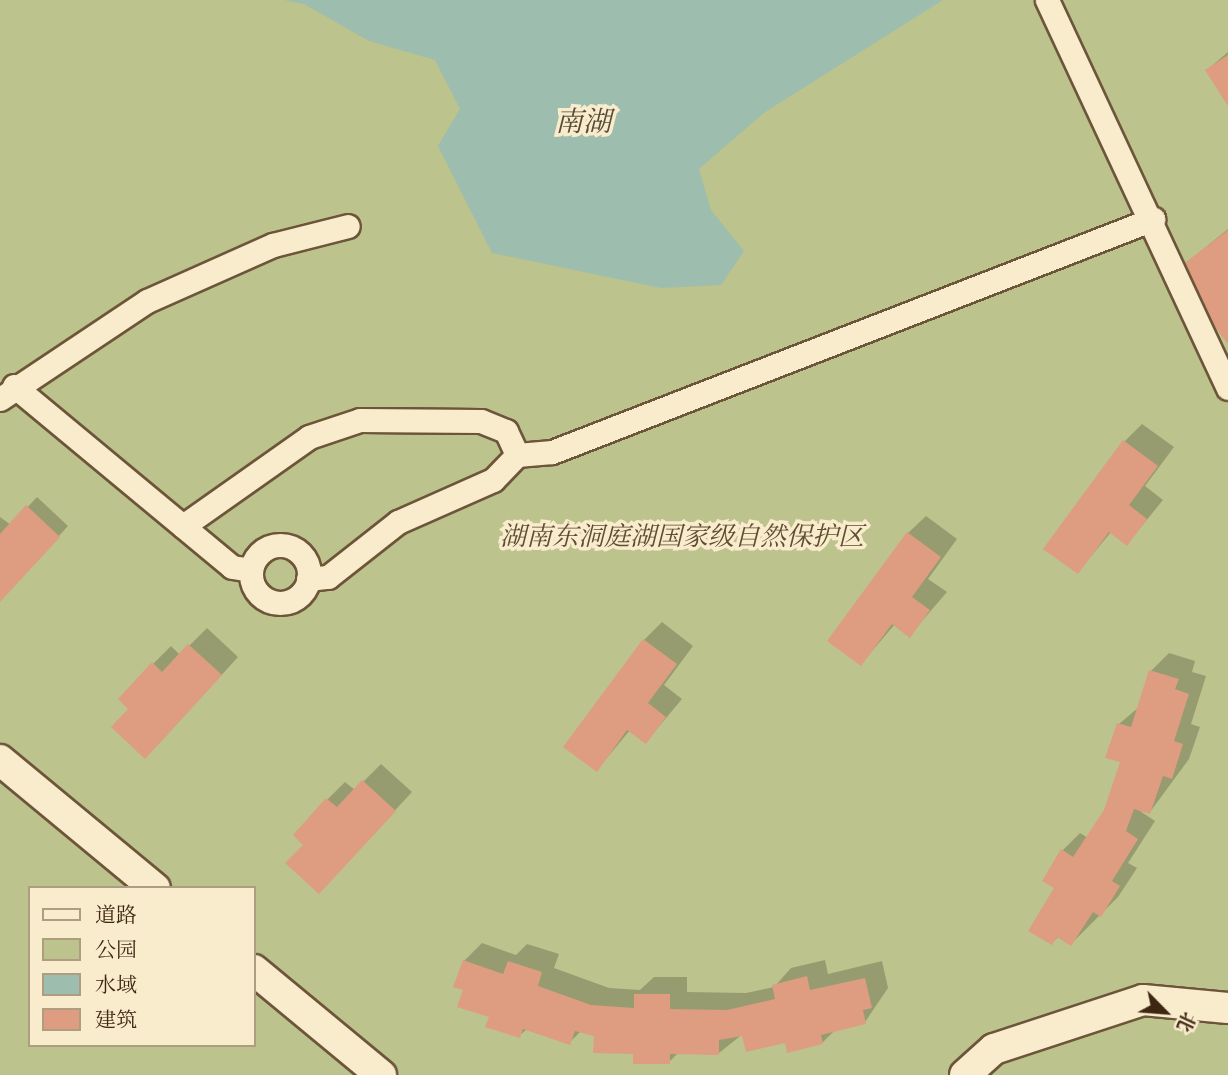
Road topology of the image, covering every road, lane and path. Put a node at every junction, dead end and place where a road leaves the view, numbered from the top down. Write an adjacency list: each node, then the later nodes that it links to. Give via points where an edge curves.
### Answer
1 (1047, 0): 2 (street)
2 (1153, 219): 4 (street); 6 (street, via 552,452)
3 (348, 226): 5 (street, via 273,245 147,301)
4 (1228, 388)
5 (7, 393): 7 (street)
6 (517, 455): 7 (street, via 506,431 481,421 360,420 309,437); 9 (street, via 493,480 398,522 328,577)
7 (183, 526): 8 (street, via 232,567)
8 (251, 570): 9 (street, via 256,590 272,602 299,595); 9 (street, via 260,552 280,545 299,552)
9 (308, 579)
10 (0, 760): 11 (street)
11 (153, 886)
12 (256, 972): 14 (street)
13 (1228, 1008): 15 (street, via 1143,1000 994,1049)
14 (381, 1075)
15 (965, 1075)

